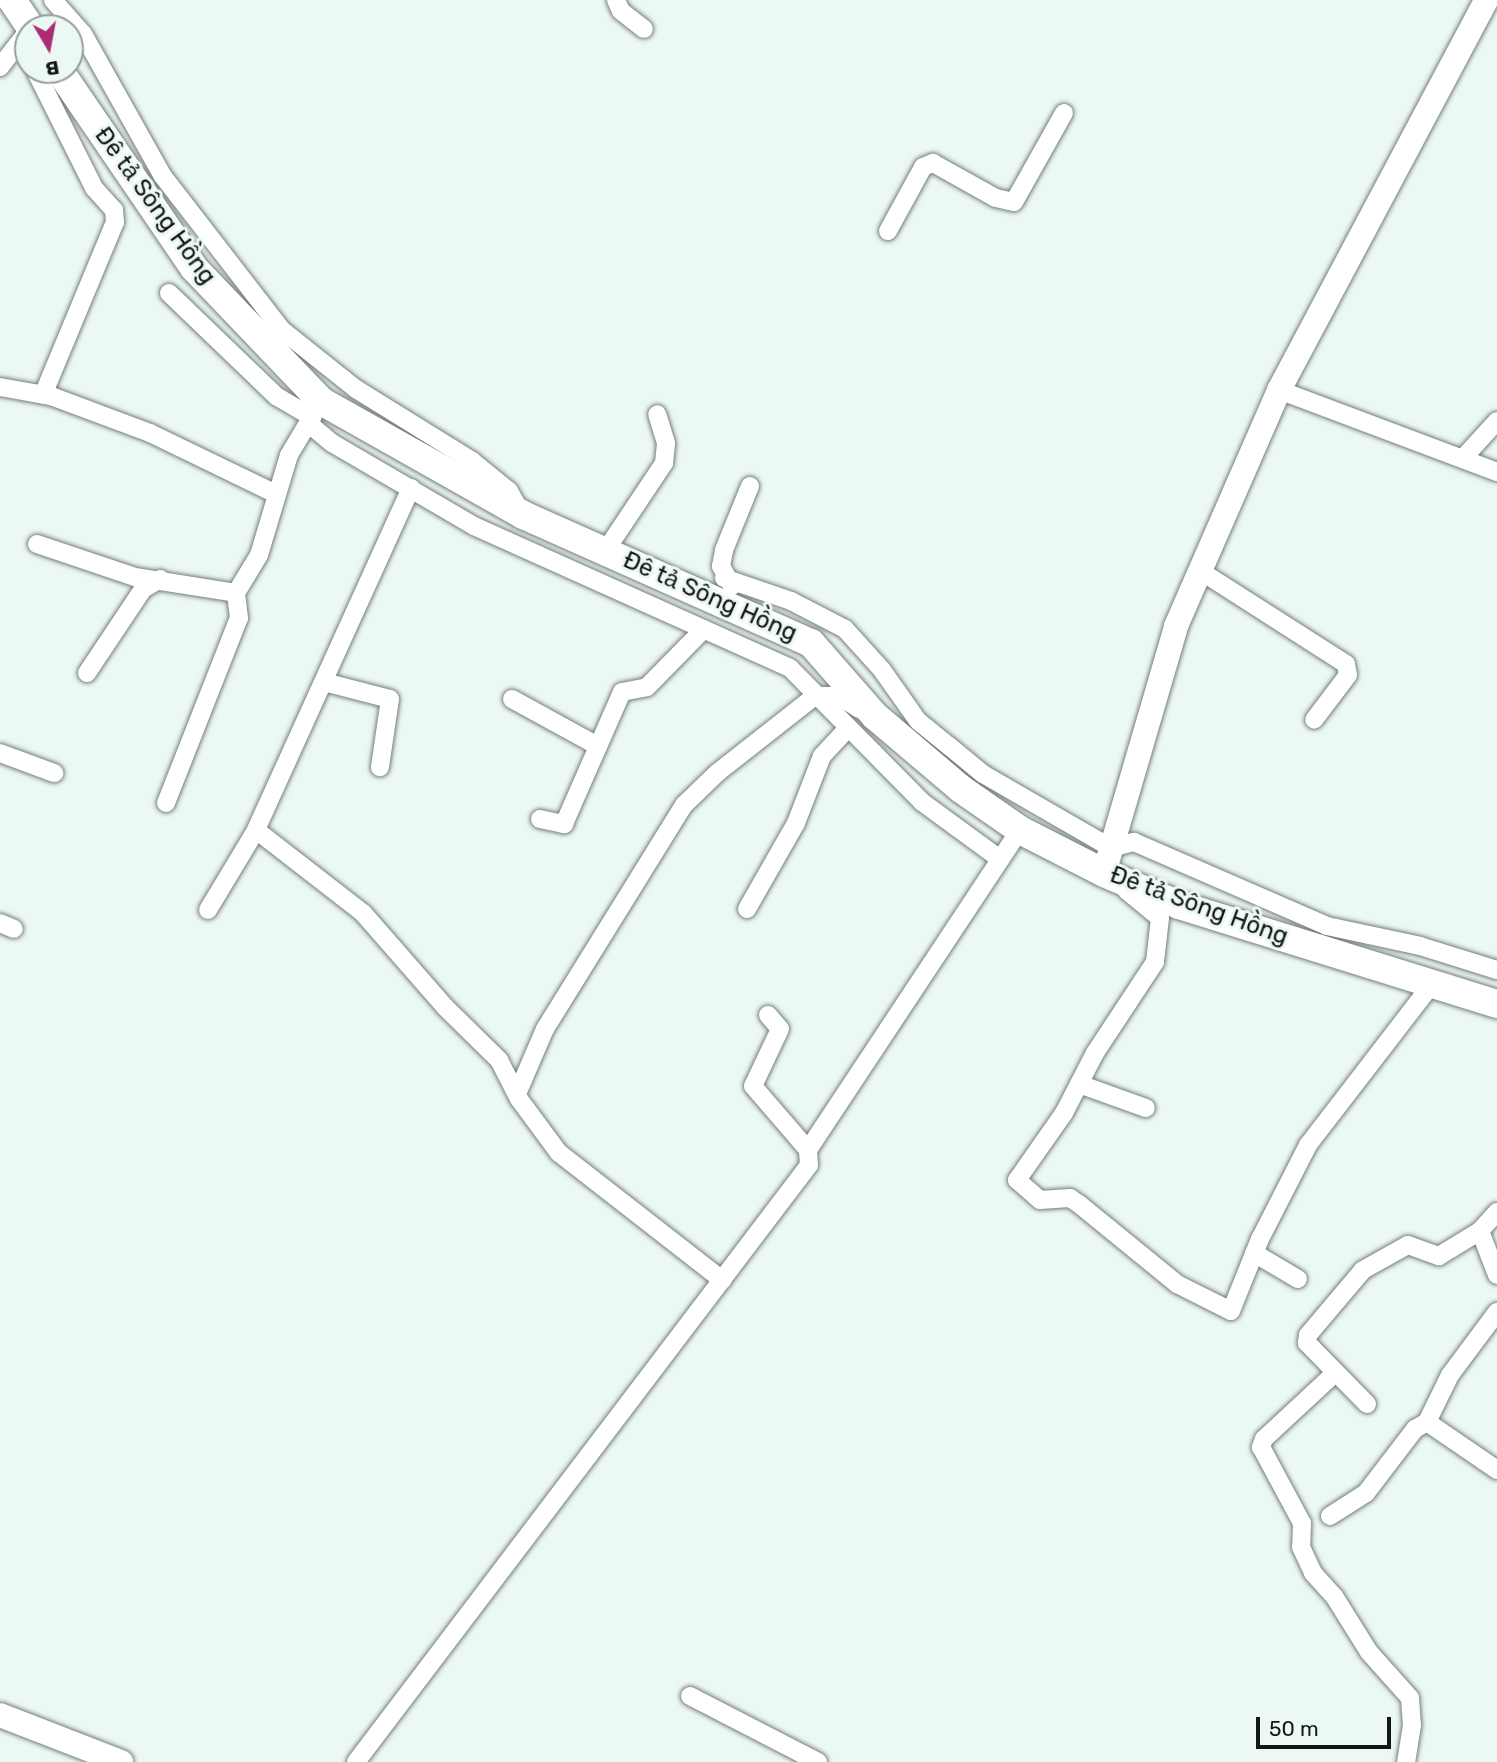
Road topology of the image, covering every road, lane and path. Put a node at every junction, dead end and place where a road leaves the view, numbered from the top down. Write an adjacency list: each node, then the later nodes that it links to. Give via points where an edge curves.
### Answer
1 (53, 0): 12 (street, via 83,34 162,175)
2 (616, 0): 4 (street, via 621,11)
3 (1486, 0): 15 (street)
4 (644, 29)
5 (14, 49): 6 (street)
6 (0, 67)
7 (42, 84): 16 (street, via 94,188 114,210 116,222)
8 (69, 84): 13 (main road, Đê tả Sông Hồng, via 194,268)
9 (1064, 113): 10 (street, via 1014,202 996,198 933,163 923,167)
10 (888, 231)
11 (169, 293): 17 (street, via 276,396)
12 (250, 294): 13 (street); 25 (street, via 282,330 356,389 509,491)
13 (264, 340): 17 (main road, Đê tả Sông Hồng)
14 (0, 387): 16 (street)
15 (1279, 390): 20 (street); 28 (street)
16 (43, 395): 24 (street, via 150,433)
17 (314, 414): 23 (street, via 332,443); 24 (street); 25 (main road, Đê tả Sông Hồng)
18 (657, 414): 27 (street, via 666,443 664,463)
19 (1497, 421): 20 (street)
20 (1465, 456): 21 (street)
21 (1497, 472)
22 (750, 486): 29 (street, via 724,550)
23 (411, 488): 33 (street, via 474,526); 35 (street)
24 (274, 493): 31 (street, via 259,555)
25 (523, 515): 27 (main road, Đê tả Sông Hồng)
26 (37, 544): 30 (street, via 135,577)
27 (606, 551): 32 (main road, Đê tả Sông Hồng)
28 (1202, 572): 39 (street, via 1346,664 1348,675); 52 (street, via 1176,626)
29 (724, 578): 32 (street); 40 (street, via 790,601 845,629)
30 (160, 579): 31 (street); 34 (street, via 143,589)
31 (236, 593): 47 (street, via 239,618)
32 (761, 621): 38 (main road, Đê tả Sông Hồng, via 811,643)
33 (704, 629): 36 (street, via 790,668); 42 (street, via 647,687 622,692)
34 (88, 673)
35 (324, 682): 44 (street, via 390,699); 49 (street)
36 (815, 696): 38 (street, via 838,696); 41 (street); 60 (street, via 684,805 545,1029)
37 (512, 699): 42 (street)
38 (875, 716): 45 (main road, Đê tả Sông Hồng)
39 (1314, 720)
40 (918, 721): 45 (street); 52 (street, via 983,774)
41 (847, 729): 51 (street, via 922,802); 53 (street, via 822,756 796,823)
42 (598, 746): 48 (street, via 564,824)
43 (0, 753): 46 (street)
44 (380, 767)
45 (935, 768): 50 (main road, Đê tả Sông Hồng)
46 (54, 773)
47 (166, 803)
48 (540, 819)
49 (256, 830): 54 (street); 60 (street, via 351,900 445,1007 499,1060)
50 (1020, 830): 51 (street); 52 (main road, Đê tả Sông Hồng)
51 (1000, 859): 62 (street)
52 (1108, 861): 55 (street, via 1134,842 1328,926 1420,946); 56 (main road, Đê tả Sông Hồng, via 1180,905); 59 (street, via 1160,918 1160,933 1155,961)
53 (747, 909)
54 (208, 910)
55 (1497, 970)
56 (1432, 984): 57 (main road, Đê tả Sông Hồng); 65 (street, via 1308,1145)
57 (1497, 1004)
58 (768, 1015): 62 (street, via 780,1029 753,1086)
59 (1079, 1084): 61 (street); 65 (street, via 1018,1175 1018,1184 1046,1202 1070,1198 1177,1284 1231,1311)
60 (517, 1094): 68 (street, via 559,1153)
61 (1146, 1108)
62 (808, 1150): 68 (street, via 809,1165)
63 (1497, 1212): 64 (street)
64 (1480, 1231): 66 (street); 70 (street, via 1439,1256 1408,1245 1363,1270 1306,1339)
65 (1254, 1253): 67 (street)
66 (1497, 1275)
67 (1298, 1279)
68 (722, 1280): 78 (street)
69 (1497, 1312): 72 (street, via 1450,1375)
70 (1335, 1373): 71 (street); 80 (street, via 1264,1439 1261,1447 1302,1523 1301,1547 1313,1573 1334,1596 1369,1652 1410,1698 1412,1725)
71 (1367, 1404)
72 (1427, 1422): 73 (street); 74 (street, via 1415,1429 1366,1493)
73 (1497, 1469)
74 (1330, 1516)
75 (691, 1696): 79 (street)
76 (0, 1715): 77 (street)
77 (121, 1762)
78 (356, 1762)
79 (818, 1762)
80 (1406, 1762)

